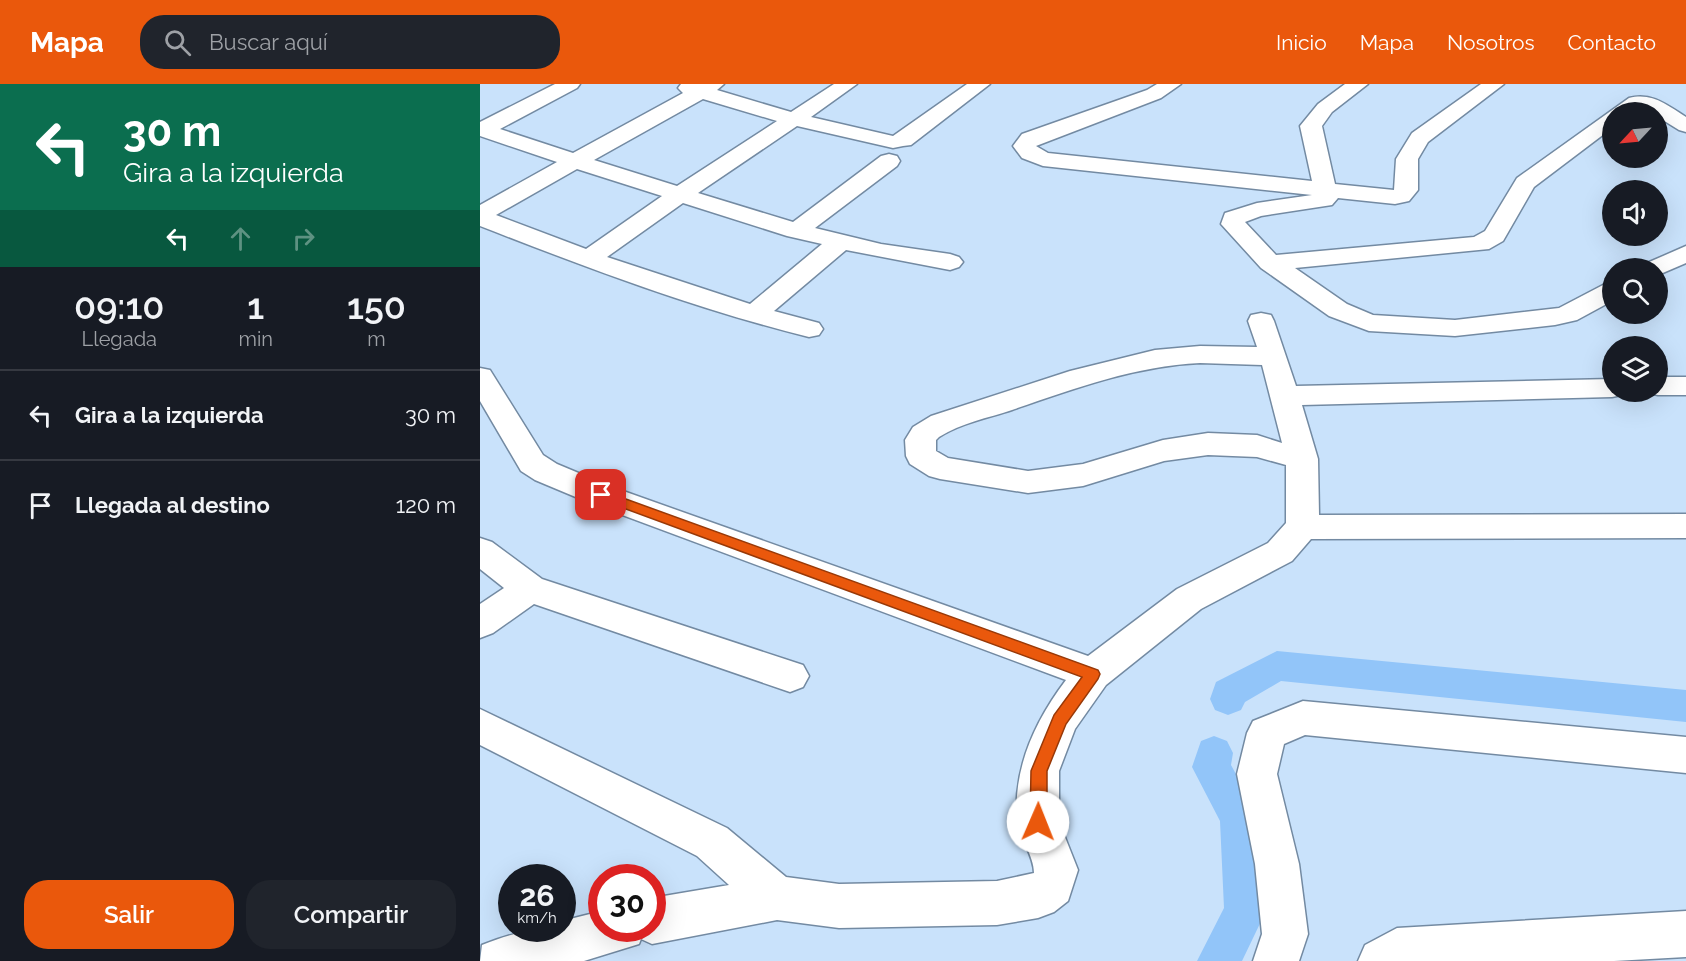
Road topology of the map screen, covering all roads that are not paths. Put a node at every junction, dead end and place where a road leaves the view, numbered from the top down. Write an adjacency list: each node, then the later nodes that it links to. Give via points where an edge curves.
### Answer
1 (570, 84): 13 (street)
2 (675, 84): 8 (street)
3 (847, 84): 10 (street)
4 (980, 84): 10 (street, via 898,141 888,142)
5 (1171, 84): 16 (street, via 1154,94 1030,139 1024,146 1043,159)
6 (1358, 84): 16 (street, via 1325,108 1311,126)
7 (1494, 84): 16 (street, via 1420,138 1407,159 1406,193 1387,197)
8 (706, 88): 10 (street); 14 (street)
9 (1668, 115): 12 (street)
10 (794, 119): 17 (street)
11 (1602, 125): 24 (street, via 1525,183 1494,236 1480,244)
12 (1686, 126)
13 (482, 129): 14 (street)
14 (573, 161): 17 (street); 21 (street, via 483,216)
15 (889, 161): 18 (street)
16 (1324, 190): 24 (street, via 1324,200 1257,210 1233,218 1233,224)
17 (679, 195): 18 (street); 21 (street)
18 (796, 231): 19 (street)
19 (839, 243): 22 (street); 26 (street)
20 (1686, 253): 23 (street)
21 (587, 260): 26 (street)
22 (950, 262)
23 (1668, 262)
24 (1270, 263): 25 (street, via 1338,310 1369,323 1455,328 1555,318)
25 (1602, 296)
26 (754, 314): 28 (street)
27 (1261, 321): 29 (street)
28 (809, 329)
29 (1274, 357): 34 (street); 35 (street, via 1202,354 1156,358 957,417 935,426 922,436 918,445 921,456 940,468 1028,482 1083,476 1163,451 1208,444 1257,446)
30 (480, 377): 41 (street, via 532,463 546,472)
31 (1668, 386): 32 (street)
32 (1686, 386)
33 (1602, 388): 34 (street)
34 (1283, 396): 35 (street)
35 (1302, 459): 37 (street)
36 (1686, 526): 37 (street)
37 (1303, 527): 41 (street, via 1280,552 1189,599)
38 (480, 551): 39 (street)
39 (530, 589): 40 (street); 42 (street)
40 (480, 624)
41 (1093, 674): 45 (street, via 1059,720 1039,771 1038,822 1056,870 1052,886 1038,896 997,903 839,906)
42 (790, 676)
43 (480, 726): 45 (street, via 712,842)
44 (1686, 755): 50 (street, via 1303,718 1267,733 1257,774 1277,864 1285,934)
45 (777, 898): 46 (street)
46 (666, 918)
47 (1686, 934): 51 (street, via 1397,951)
48 (588, 937): 49 (street)
49 (498, 961)
50 (1276, 961)
51 (1381, 961)

